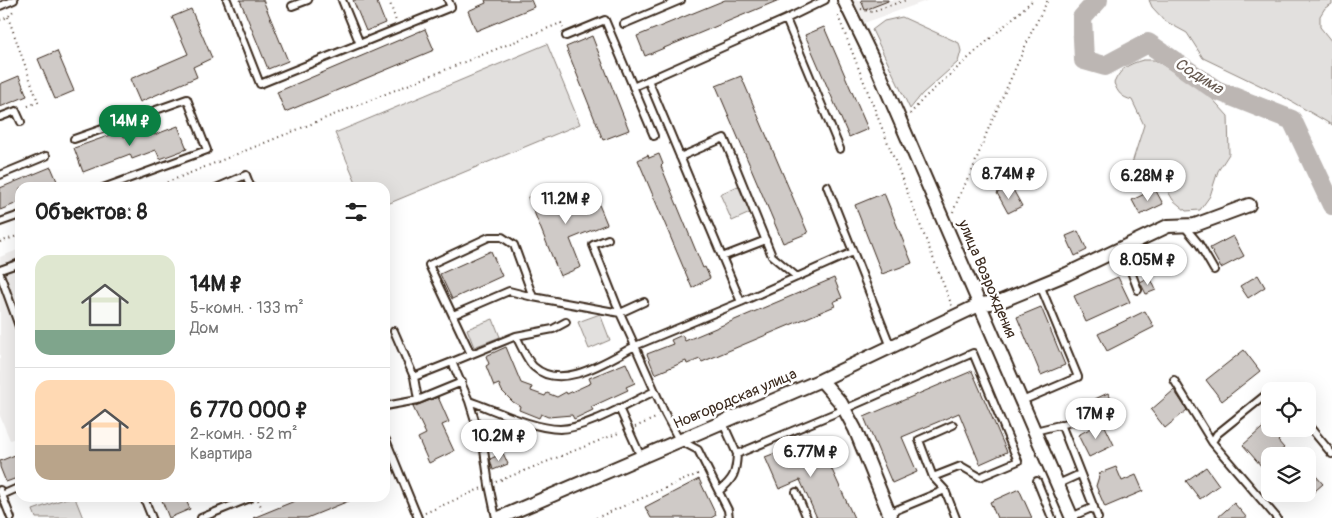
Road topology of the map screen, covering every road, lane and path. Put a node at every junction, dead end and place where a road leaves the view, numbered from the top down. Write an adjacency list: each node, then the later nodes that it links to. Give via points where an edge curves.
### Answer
1 (14, 0): 13 (lane)
2 (227, 0): 21 (lane, via 260,84)
3 (308, 0): 14 (lane)
4 (342, 0): 21 (lane)
5 (389, 0): 19 (path)
6 (448, 0): 19 (lane, via 451,7)
7 (681, 0): 18 (lane)
8 (826, 0): 17 (lane)
9 (906, 0): 12 (path, via 870,12)
10 (1033, 0): 27 (path, via 924,98)
11 (1048, 0): 43 (path, via 987,132)
12 (847, 5): 27 (street, улица Возрождения)
13 (0, 6)
14 (292, 6)
15 (837, 16): 65 (path)
16 (8, 17): 24 (path, via 38,102)
17 (786, 19): 22 (lane); 30 (lane)
18 (624, 24)
19 (399, 28): 21 (lane)
20 (566, 36): 23 (lane, via 605,20); 35 (path, via 561,23)
21 (360, 44)
22 (648, 80): 23 (lane); 32 (lane)
23 (633, 87): 28 (lane)
24 (26, 107)
25 (0, 117): 26 (lane, via 16,110)
26 (21, 122)
27 (902, 124): 43 (street, улица Возрождения)
28 (654, 136)
29 (74, 139): 34 (lane, via 187,99 207,150)
30 (840, 149)
31 (46, 156): 33 (lane)
32 (680, 157): 46 (lane, via 724,138); 50 (lane)
33 (0, 175)
34 (125, 182)
35 (168, 182)
36 (230, 182): 37 (lane, via 246,175)
37 (249, 182)
38 (827, 186): 49 (lane)
39 (1249, 205): 42 (street, Новгородская улица, via 1195,225)
40 (15, 217): 41 (lane)
41 (0, 222)
42 (1183, 226): 48 (street, Новгородская улица, via 1168,226); 53 (lane, via 1199,244)
43 (948, 228): 61 (street, улица Возрождения)
44 (15, 237): 47 (path)
45 (608, 238): 62 (lane, via 593,245)
46 (766, 240): 50 (lane); 55 (lane, via 772,256)
47 (0, 242)
48 (1122, 248): 56 (street, Новгородская улица); 57 (lane)
49 (853, 252): 55 (lane); 70 (lane)
50 (722, 256): 60 (lane)
51 (15, 265): 52 (lane)
52 (0, 270)
53 (1214, 270)
54 (0, 274): 63 (lane)
55 (796, 277): 60 (lane)
56 (1040, 285): 61 (street, Новгородская улица, via 999,302); 81 (lane, via 1078,377)
57 (1138, 290)
58 (533, 297): 62 (lane); 64 (lane, via 509,291); 64 (lane, via 514,245 502,237 489,237 429,265)
59 (644, 302): 62 (lane)
60 (741, 302): 69 (lane)
61 (981, 304): 65 (street, Новгородская улица); 81 (street, улица Возрождения)
62 (620, 313): 69 (lane)
63 (15, 314)
64 (453, 315): 71 (lane)
65 (956, 316): 70 (street, Новгородская улица)
66 (566, 322): 68 (lane, via 553,329)
67 (394, 331): 73 (lane)
68 (516, 336): 69 (lane, via 533,367 549,376 565,377 584,372); 71 (lane)
69 (635, 346): 77 (lane)
70 (891, 347): 74 (street, Новгородская улица)
71 (471, 354): 72 (lane)
72 (452, 362): 73 (lane); 76 (lane)
73 (414, 377): 79 (lane)
74 (821, 380): 84 (street); 87 (street, Новгородская улица)
75 (1174, 380): 94 (lane)
76 (462, 382): 79 (lane); 80 (lane)
77 (655, 391): 83 (lane); 85 (lane)
78 (1261, 399): 94 (lane, via 1217,434)
79 (418, 400): 82 (lane)
80 (469, 400): 83 (lane, via 539,427 560,429 580,426); 104 (lane, via 484,450)
81 (1022, 401): 91 (street, улица Возрождения)
82 (390, 405)
83 (619, 408): 90 (lane)
84 (845, 409): 96 (lane); 101 (lane, via 974,353 1018,461 980,477 961,466); 115 (street)
85 (665, 414): 90 (path); 93 (lane)
86 (1084, 419): 88 (lane)
87 (722, 422): 93 (street, Новгородская улица); 96 (lane)
88 (1061, 424): 91 (lane); 100 (lane)
89 (954, 425): 101 (lane, via 918,440)
90 (629, 429): 98 (lane); 104 (path)
91 (1035, 431): 103 (street, улица Возрождения)
92 (1316, 434): 97 (lane)
93 (679, 440): 98 (street, Новгородская улица); 99 (lane, via 698,450)
94 (1212, 442): 128 (lane)
95 (390, 451): 116 (lane)
96 (737, 454): 107 (lane, via 736,470)
97 (1332, 454)
98 (641, 457): 121 (street, Новгородская улица)
99 (708, 470): 107 (lane); 122 (path)
100 (1080, 474): 103 (lane); 113 (lane)
101 (933, 477): 106 (lane)
102 (1037, 481): 126 (lane)
103 (1058, 484): 117 (street, улица Возрождения)
104 (489, 485): 116 (path); 121 (lane)
105 (15, 488): 108 (lane)
106 (945, 490): 115 (lane); 125 (lane)
107 (718, 491): 123 (lane)
108 (1, 492): 118 (lane)
109 (796, 492): 124 (lane)
110 (146, 502): 119 (lane)
111 (240, 502): 120 (lane)
112 (259, 502): 114 (path)
113 (1094, 508): 117 (lane); 127 (lane)
114 (264, 514)
115 (890, 516)
116 (418, 517)
117 (1072, 517)
118 (11, 518)
119 (152, 518)
120 (201, 518)
121 (498, 518)
122 (596, 518)
123 (729, 518)
124 (808, 518)
125 (956, 518)
126 (1052, 518)
127 (1098, 518)
128 (1277, 518)

